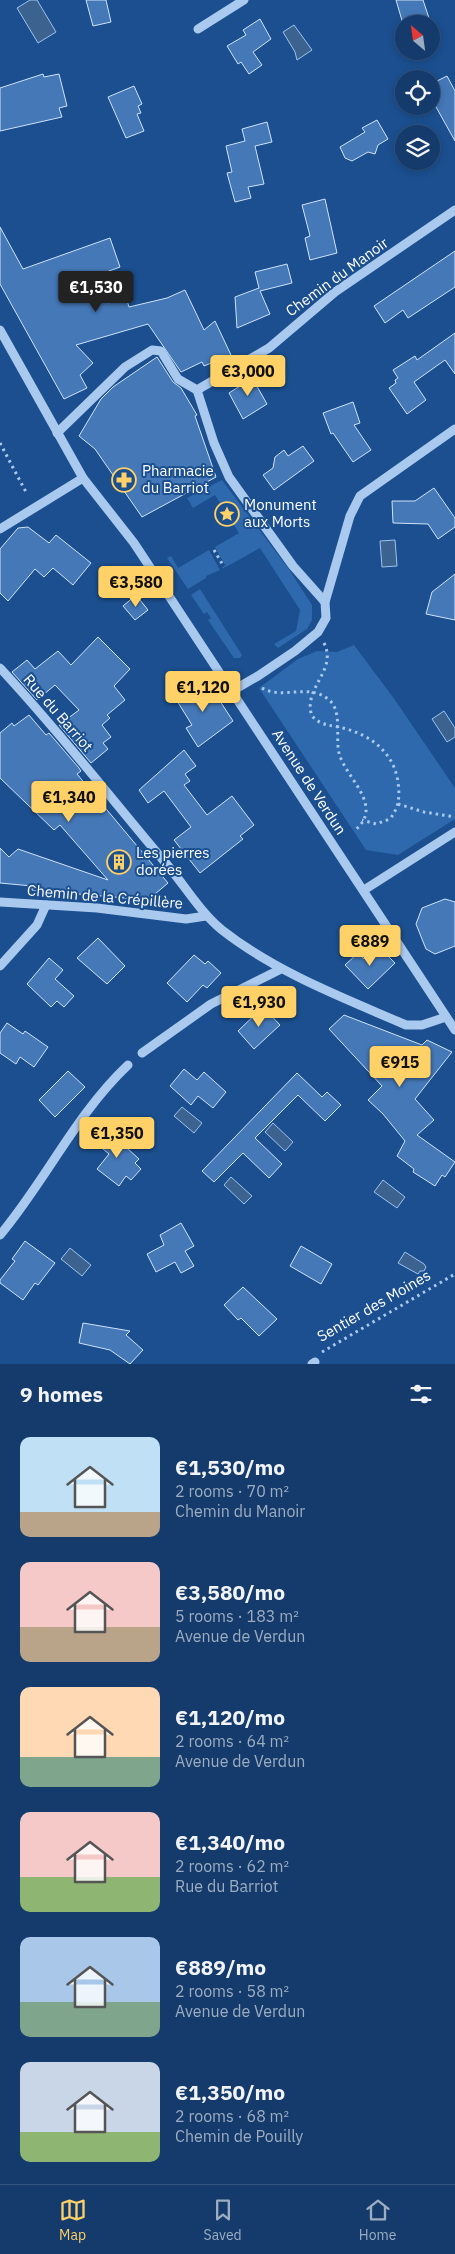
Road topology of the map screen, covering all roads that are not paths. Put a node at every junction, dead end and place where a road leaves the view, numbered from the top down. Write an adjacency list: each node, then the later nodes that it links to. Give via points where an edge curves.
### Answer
1 (244, 0): 2 (street)
2 (198, 29)
3 (455, 210): 5 (street, Chemin du Manoir, via 335,292 269,348)
4 (0, 330): 7 (street, Avenue de Verdun)
5 (197, 390): 7 (street, via 178,379 161,352 152,350 124,366); 10 (street, via 214,443 229,476 293,566)
6 (455, 429): 10 (street, via 360,496 350,516)
7 (57, 432): 8 (street, Avenue de Verdun)
8 (84, 478): 9 (street); 12 (street, Avenue de Verdun, via 134,543)
9 (0, 529)
10 (325, 602): 12 (street, via 326,618 318,632 295,651)
11 (0, 668): 17 (street, Rue du Barriot, via 171,869)
12 (232, 691): 14 (street, Avenue de Verdun)
13 (455, 832): 14 (street)
14 (364, 890): 20 (street, Avenue de Verdun)
15 (0, 902): 16 (street, Chemin de la Crépillère)
16 (46, 905): 17 (street, Chemin de la Crépillère, via 186,919); 18 (street, via 37,925)
17 (206, 916): 19 (street, Rue du Barriot)
18 (0, 966)
19 (281, 969): 20 (street, Rue du Barriot, via 406,1025 422,1025); 22 (street, via 211,1004)
20 (446, 1017): 21 (street, Avenue de Verdun)
21 (455, 1030)
22 (142, 1053)
23 (128, 1065): 24 (street, via 105,1088)
24 (0, 1235)

